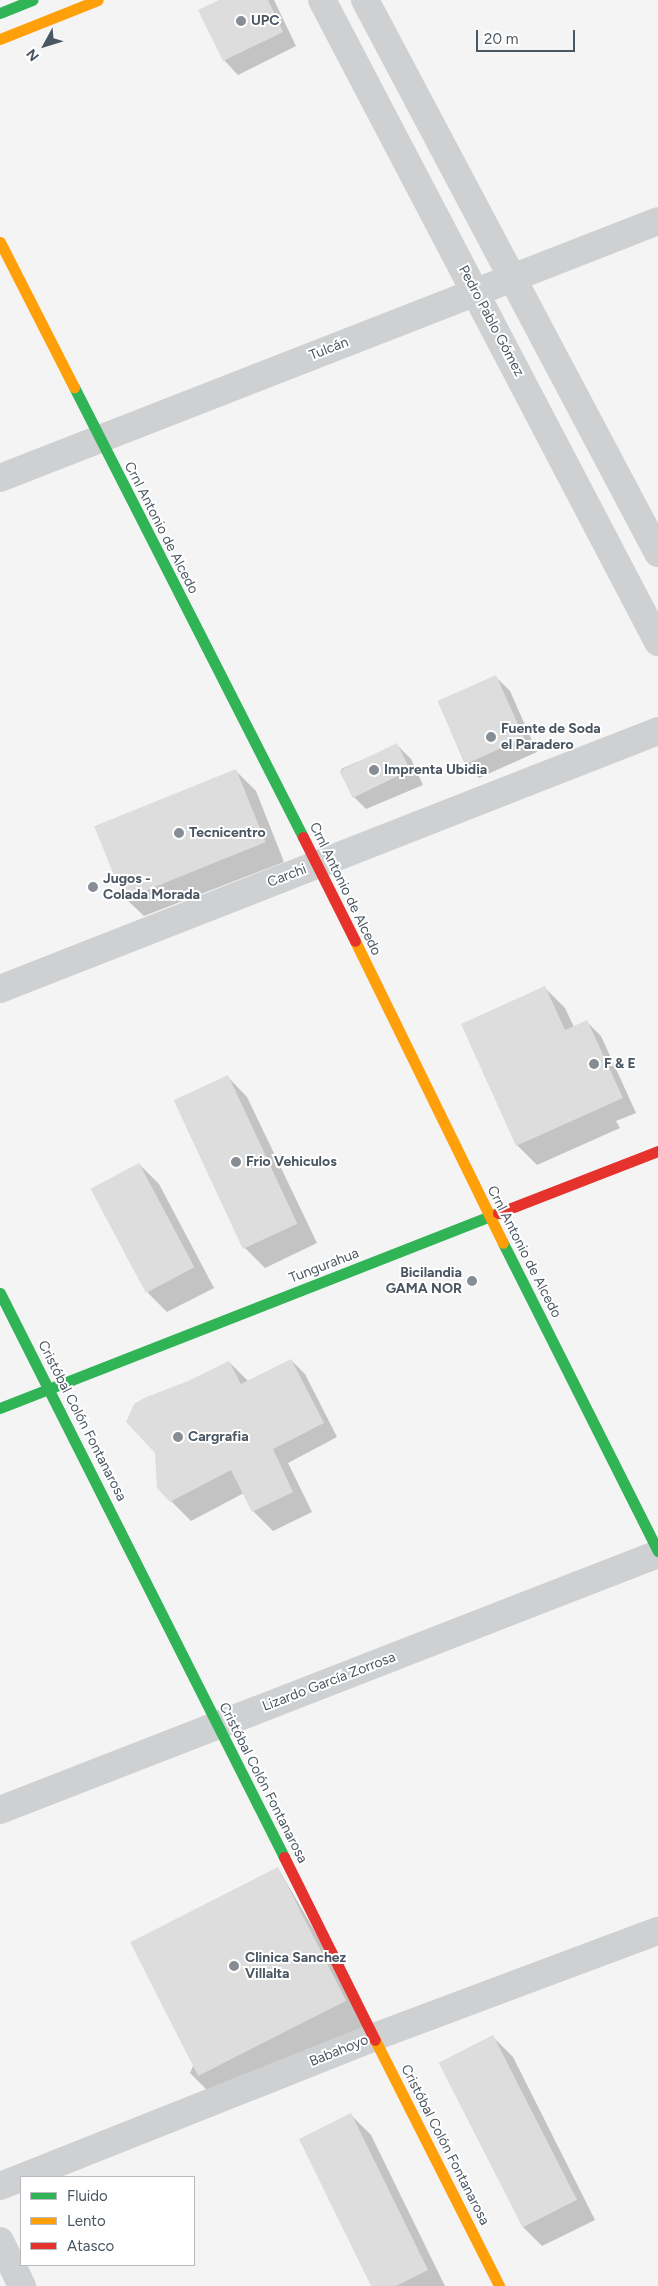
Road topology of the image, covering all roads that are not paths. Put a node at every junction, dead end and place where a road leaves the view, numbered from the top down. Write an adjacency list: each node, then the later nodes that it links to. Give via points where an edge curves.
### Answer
1 (32, 0): 5 (street)
2 (98, 0): 6 (street)
3 (322, 0): 10 (street, Pedro Pablo Gómez)
4 (365, 0): 9 (street)
5 (0, 13)
6 (0, 39)
7 (658, 221): 9 (street, Tulcán)
8 (0, 242): 11 (street, Crnl Antonio de Alcedo)
9 (512, 278): 10 (street, Tulcán); 13 (street)
10 (476, 292): 11 (street, Tulcán); 14 (street, Pedro Pablo Gómez)
11 (99, 440): 12 (street, Tulcán); 16 (street, Crnl Antonio de Alcedo)
12 (0, 478)
13 (658, 553)
14 (658, 642)
15 (658, 731): 16 (street, Carchi)
16 (317, 864): 17 (street, Carchi); 19 (street, Crnl Antonio de Alcedo)
17 (0, 989)
18 (658, 1151): 19 (street, Tungurahua)
19 (490, 1218): 21 (street, Tungurahua); 23 (street, Crnl Antonio de Alcedo)
20 (0, 1293): 21 (street, Cristóbal Colón Fontanarosa)
21 (50, 1390): 22 (street, Tungurahua); 24 (street, Cristóbal Colón Fontanarosa)
22 (0, 1408)
23 (658, 1553): 24 (street, Lizardo García Zorrosa)
24 (217, 1725): 25 (street, Lizardo García Zorrosa); 27 (street, Cristóbal Colón Fontanarosa)
25 (0, 1810)
26 (658, 1932): 27 (street, Babahoyo)
27 (374, 2037): 28 (street, Babahoyo); 33 (street, Cristóbal Colón Fontanarosa)
28 (27, 2176)
29 (20, 2179): 30 (street, Babahoyo)
30 (0, 2186)
31 (0, 2240): 32 (street)
32 (22, 2286)
33 (499, 2286)

